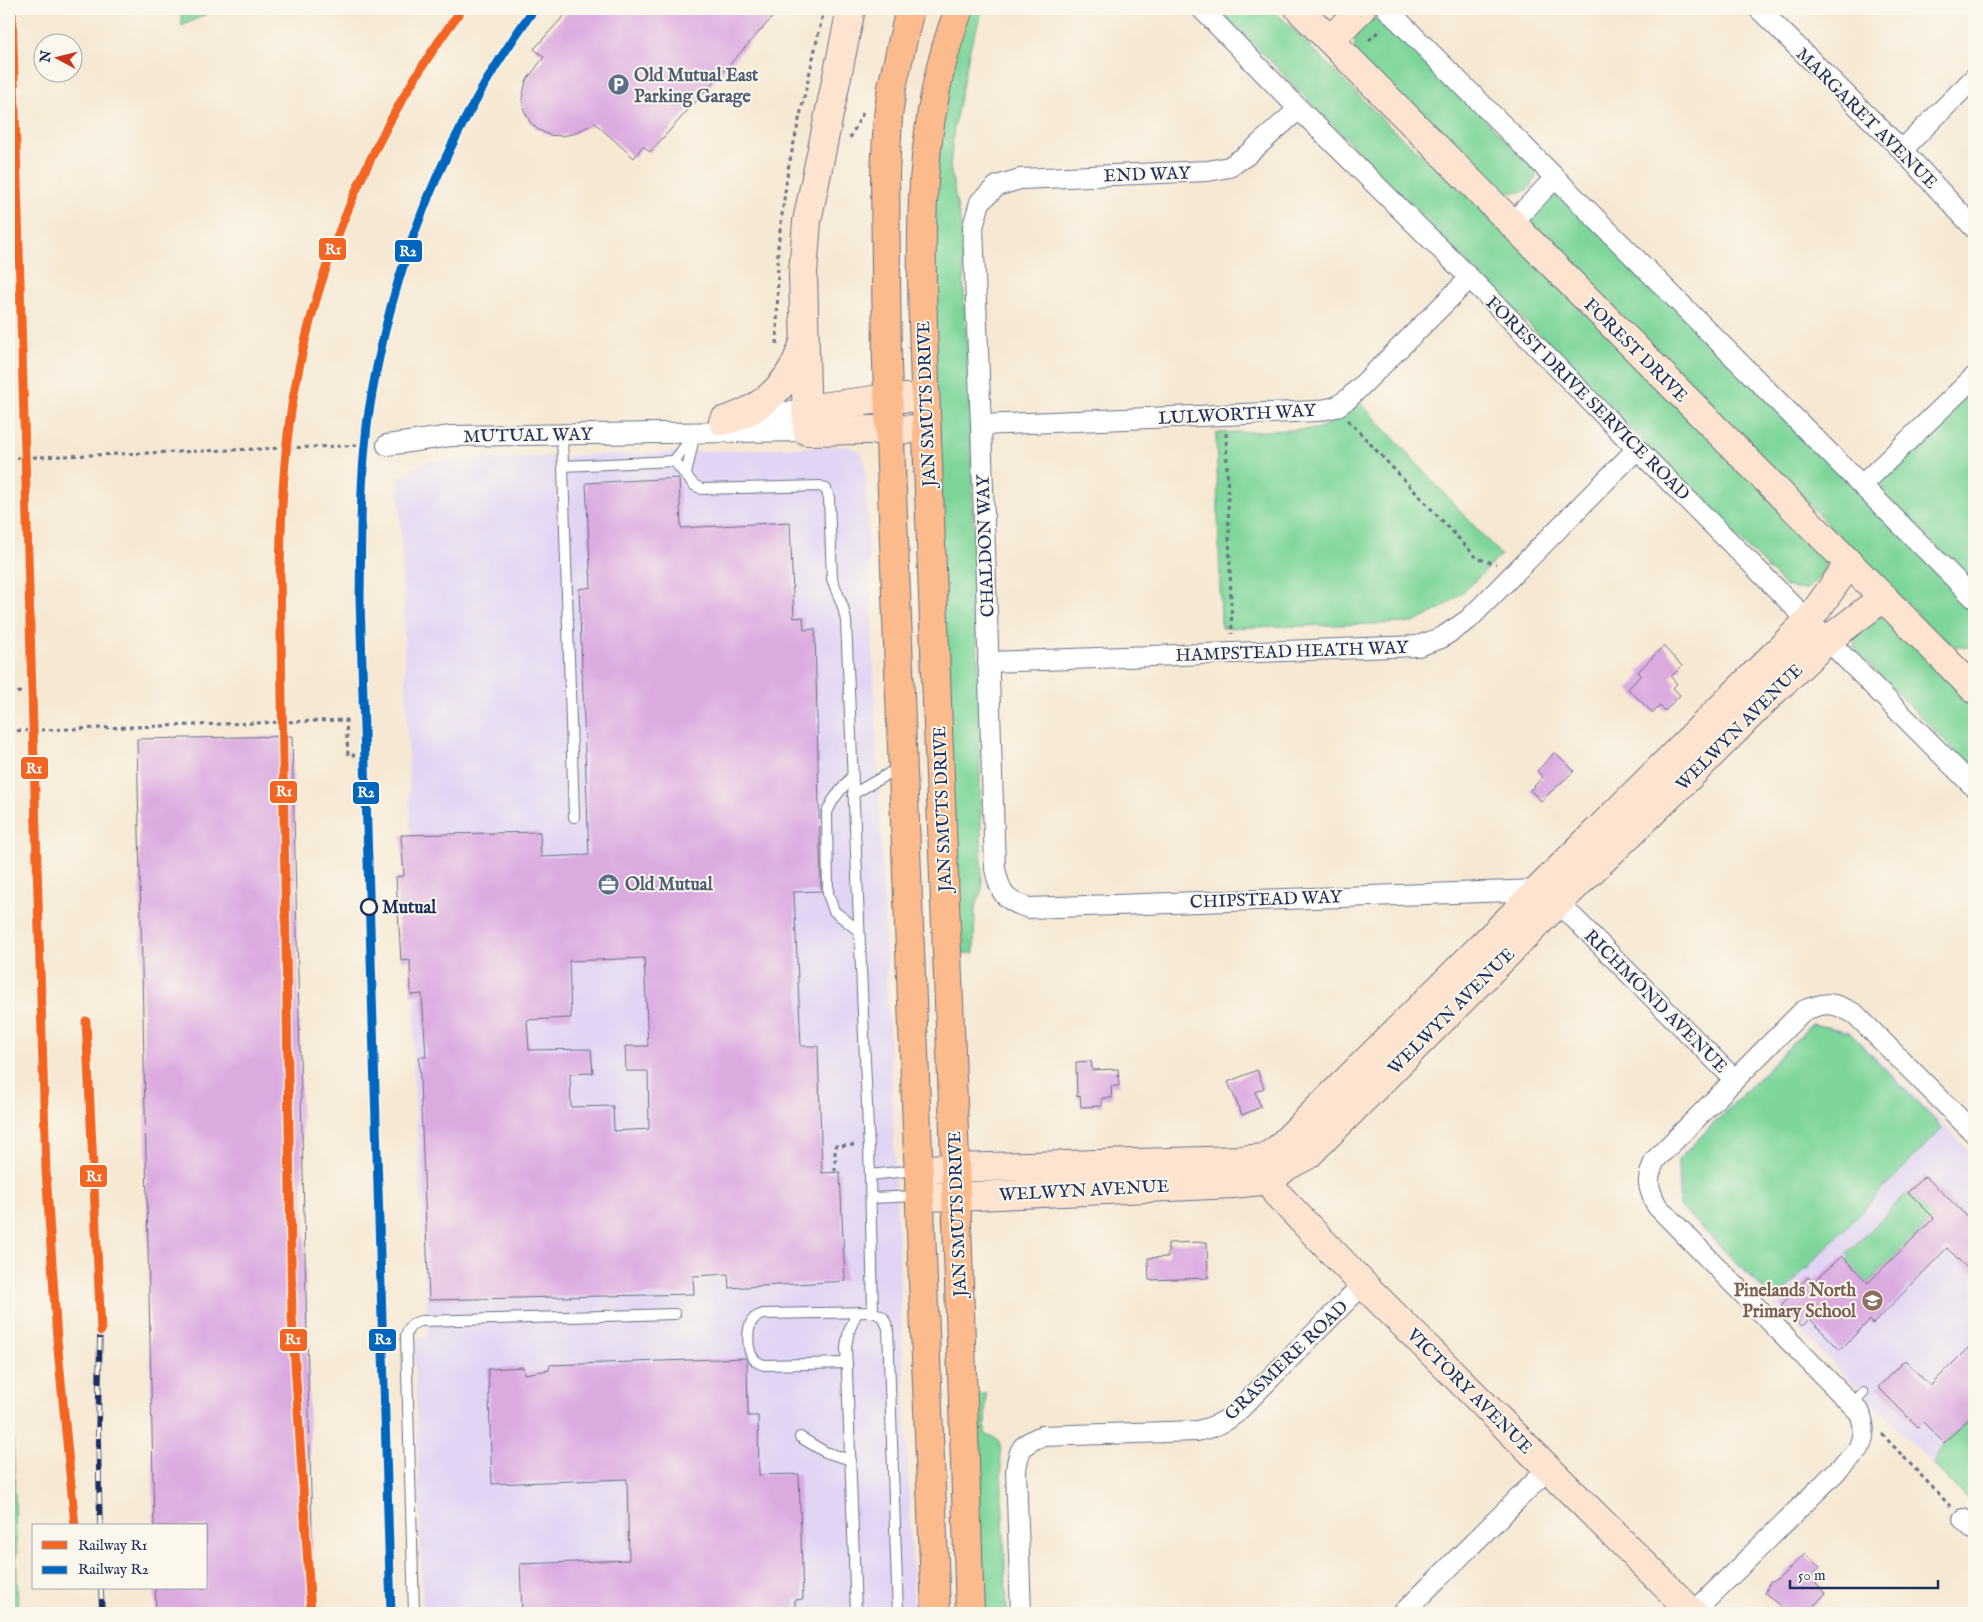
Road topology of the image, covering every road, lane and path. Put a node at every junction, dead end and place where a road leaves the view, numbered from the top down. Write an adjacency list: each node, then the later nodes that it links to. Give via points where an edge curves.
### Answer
1 (851, 9): 19 (street, via 807,221 803,273)
2 (910, 9): 21 (main road, JAN SMUTS DRIVE, via 888,116 885,174)
3 (959, 9): 22 (main road, JAN SMUTS DRIVE, via 938,80 924,168 921,278)
4 (1202, 9): 12 (street, FOREST DRIVE SERVICE ROAD)
5 (1299, 9): 9 (street, FOREST DRIVE)
6 (1361, 9): 9 (street)
7 (1759, 9): 13 (street, MARGARET AVENUE)
8 (1387, 16): 10 (path); 14 (street)
9 (1330, 40): 16 (street, FOREST DRIVE)
10 (1369, 40)
11 (1974, 78): 13 (street)
12 (1298, 109): 15 (street, END WAY, via 1229,167 1208,172 1020,179 997,186); 18 (street, FOREST DRIVE SERVICE ROAD)
13 (1902, 150): 17 (street, MARGARET AVENUE)
14 (1554, 178): 16 (street); 39 (street)
15 (980, 202): 27 (street, CHALDON WAY, via 973,227)
16 (1511, 224): 40 (street, FOREST DRIVE)
17 (1974, 228)
18 (1470, 278): 23 (street, LULWORTH WAY, via 1349,398); 34 (street, FOREST DRIVE SERVICE ROAD)
19 (805, 340): 25 (street); 26 (street, via 788,378 773,394 750,411)
20 (1974, 377): 39 (street)
21 (888, 398): 22 (street, MUTUAL WAY); 25 (street, MUTUAL WAY); 28 (main road, JAN SMUTS DRIVE)
22 (926, 398): 29 (main road, JAN SMUTS DRIVE)
23 (1336, 407): 24 (street, LULWORTH WAY, via 1317,411); 41 (path, via 1476,558)
24 (1214, 416): 27 (street, LULWORTH WAY); 46 (path, via 1226,432)
25 (807, 420): 26 (street, MUTUAL WAY); 28 (street, MUTUAL WAY); 30 (street, MUTUAL WAY)
26 (723, 421): 31 (street, MUTUAL WAY)
27 (981, 424): 47 (street, CHALDON WAY)
28 (890, 429): 29 (street, MUTUAL WAY); 53 (main road, JAN SMUTS DRIVE)
29 (926, 429): 66 (main road, JAN SMUTS DRIVE)
30 (695, 433): 31 (street, MUTUAL WAY); 36 (lane); 38 (lane)
31 (671, 434): 32 (street, MUTUAL WAY)
32 (562, 435): 33 (street, MUTUAL WAY, via 451,436); 37 (lane)
33 (387, 445): 35 (path)
34 (1637, 449): 41 (street, HAMPSTEAD HEATH WAY); 44 (street, FOREST DRIVE SERVICE ROAD)
35 (9, 458)
36 (674, 461): 37 (lane); 38 (lane)
37 (563, 466): 58 (lane)
38 (686, 474): 55 (lane, via 694,485 702,489 820,486 826,489 832,579 846,621)
39 (1863, 484): 43 (street)
40 (1849, 564): 42 (street, FOREST DRIVE); 44 (street, WELWYN AVENUE)
41 (1516, 569): 46 (street, HAMPSTEAD HEATH WAY, via 1468,620 1441,638 1418,646)
42 (1884, 597): 45 (street, WELWYN AVENUE); 48 (street, FOREST DRIVE)
43 (1974, 598)
44 (1810, 620): 45 (street, FOREST DRIVE SERVICE ROAD); 54 (street, WELWYN AVENUE)
45 (1828, 640): 54 (street, WELWYN AVENUE); 56 (street, FOREST DRIVE SERVICE ROAD)
46 (1234, 654): 47 (street, HAMPSTEAD HEATH WAY)
47 (988, 662): 59 (street, CHALDON WAY, via 995,869)
48 (1972, 682)
49 (22, 692): 50 (path)
50 (9, 693)
51 (9, 731): 52 (path, via 346,720 348,755)
52 (355, 754)
53 (903, 765): 57 (lane); 68 (main road, JAN SMUTS DRIVE)
54 (1678, 770): 60 (street, WELWYN AVENUE)
55 (852, 776): 57 (lane); 61 (lane, via 832,800 827,812 828,894 834,911)
56 (1974, 787)
57 (853, 794): 61 (lane)
58 (574, 817)
59 (1000, 890): 60 (street, CHIPSTEAD WAY, via 1011,902 1029,908)
60 (1548, 897): 62 (street, RICHMOND AVENUE, via 1574,918); 65 (street, WELWYN AVENUE); 67 (street, WELWYN AVENUE, via 1282,1146)
61 (859, 931): 70 (lane)
62 (1734, 1080): 63 (street, RICHMOND AVENUE, via 1803,1011 1819,1004 1838,1005 1855,1014); 81 (street, via 1655,1160 1648,1175 1649,1190 1657,1206 1857,1398)
63 (1974, 1133)
64 (860, 1145): 69 (path, via 835,1146)
65 (1308, 1155): 67 (street, WELWYN AVENUE, via 1287,1166); 75 (street, via 1294,1185)
66 (956, 1168): 68 (street, WELWYN AVENUE); 71 (street, WELWYN AVENUE); 73 (main road, JAN SMUTS DRIVE)
67 (1267, 1169): 71 (street, WELWYN AVENUE); 75 (street, VICTORY AVENUE, via 1276,1193)
68 (918, 1170): 70 (lane); 72 (main road, JAN SMUTS DRIVE)
69 (835, 1171)
70 (870, 1175): 74 (lane)
71 (1052, 1178): 73 (street, WELWYN AVENUE)
72 (920, 1196): 73 (street, WELWYN AVENUE); 74 (lane); 89 (main road, JAN SMUTS DRIVE)
73 (956, 1197): 90 (main road, JAN SMUTS DRIVE)
74 (871, 1198): 78 (lane)
75 (1297, 1213): 76 (street, VICTORY AVENUE)
76 (1363, 1284): 84 (street, VICTORY AVENUE); 91 (street, GRASMERE ROAD, via 1224,1422 1197,1431 1042,1436 1028,1442 1019,1452 1016,1470)
77 (858, 1312): 78 (lane); 80 (lane, via 849,1331); 80 (lane, via 764,1314 756,1316 749,1329 752,1358 758,1363)
78 (873, 1312): 88 (lane, via 883,1317 888,1328)
79 (675, 1314): 86 (lane, via 421,1321 408,1328)
80 (847, 1363): 83 (lane)
81 (1865, 1425): 85 (path, via 1883,1434); 93 (street, via 1859,1449)
82 (800, 1437): 83 (lane, via 825,1452)
83 (851, 1460): 87 (lane)
84 (1548, 1469): 92 (street); 93 (street, VICTORY AVENUE)
85 (1969, 1524)
86 (414, 1613)
87 (856, 1613)
88 (898, 1613)
89 (936, 1613)
90 (970, 1613)
91 (1021, 1613)
92 (1403, 1613)
93 (1693, 1613)

